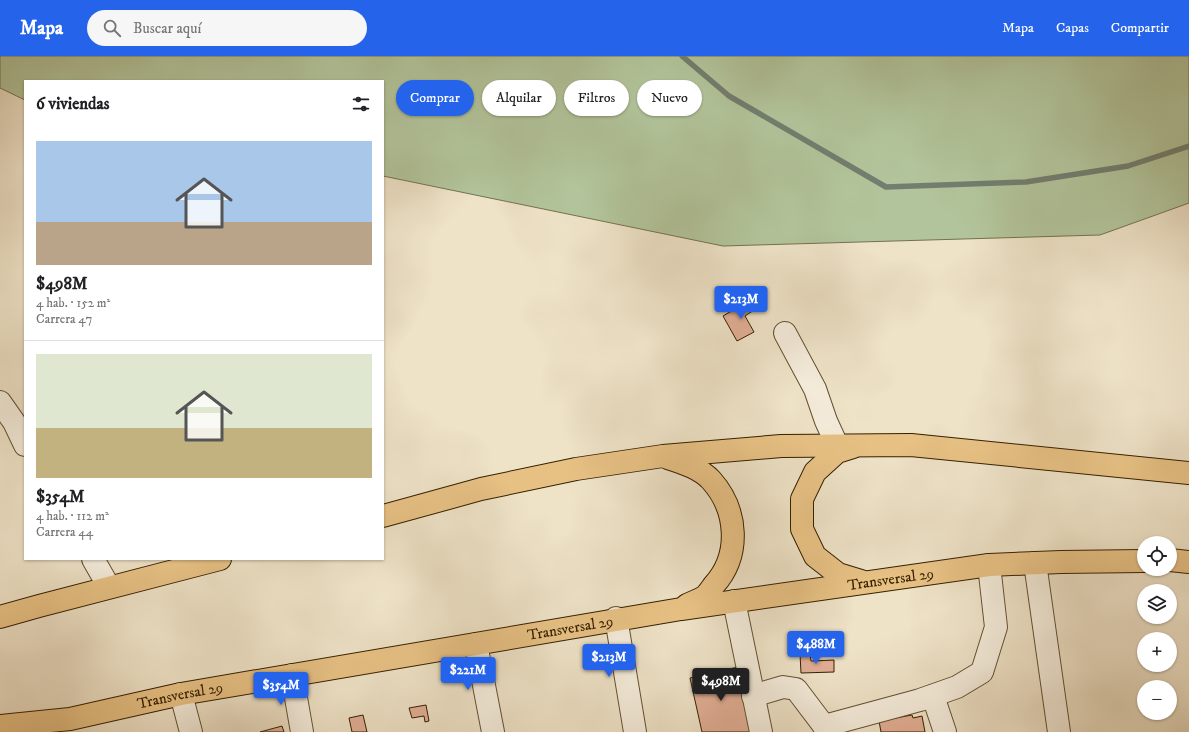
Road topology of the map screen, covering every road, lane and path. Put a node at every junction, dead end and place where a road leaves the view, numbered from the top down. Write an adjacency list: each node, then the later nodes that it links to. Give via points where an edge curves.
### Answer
1 (785, 333): 5 (street, via 815,389)
2 (0, 402): 3 (street)
3 (24, 443)
4 (866, 444): 5 (highway); 7 (highway, via 911,444); 16 (highway, via 837,452 815,472 802,499 802,528 815,556 838,574)
5 (837, 445): 6 (highway, via 781,446)
6 (663, 456): 8 (highway, via 576,469 488,487); 19 (highway, via 688,464 710,479 726,500 734,526 732,552 722,576 705,596)
7 (1189, 473)
8 (384, 516)
9 (94, 560): 17 (street)
10 (216, 560): 17 (highway)
11 (1137, 561): 14 (highway, Transversal 29)
12 (1177, 561): 13 (highway)
13 (1189, 562)
14 (1035, 563): 15 (highway, Transversal 29); 37 (street)
15 (989, 565): 16 (highway, Transversal 29); 26 (street, via 996,627 982,672 957,687)
16 (866, 582): 18 (highway, Transversal 29)
17 (109, 588): 20 (highway)
18 (734, 601): 19 (highway, Transversal 29); 25 (street)
19 (681, 609): 21 (highway, Transversal 29)
20 (0, 618)
21 (616, 618): 22 (highway, Transversal 29); 34 (street)
22 (476, 644): 23 (highway, Transversal 29); 33 (street)
23 (292, 675): 24 (highway, Transversal 29); 32 (street)
24 (181, 694): 28 (highway, Transversal 29); 31 (street)
25 (753, 696): 30 (street, via 783,688 796,689); 35 (street)
26 (933, 696): 30 (street); 36 (street)
27 (0, 726): 29 (highway, Transversal 29)
28 (71, 726): 29 (highway, Transversal 29)
29 (47, 727)
30 (825, 729)
31 (191, 732)
32 (302, 732)
33 (493, 732)
34 (635, 732)
35 (761, 732)
36 (945, 732)
37 (1060, 732)

